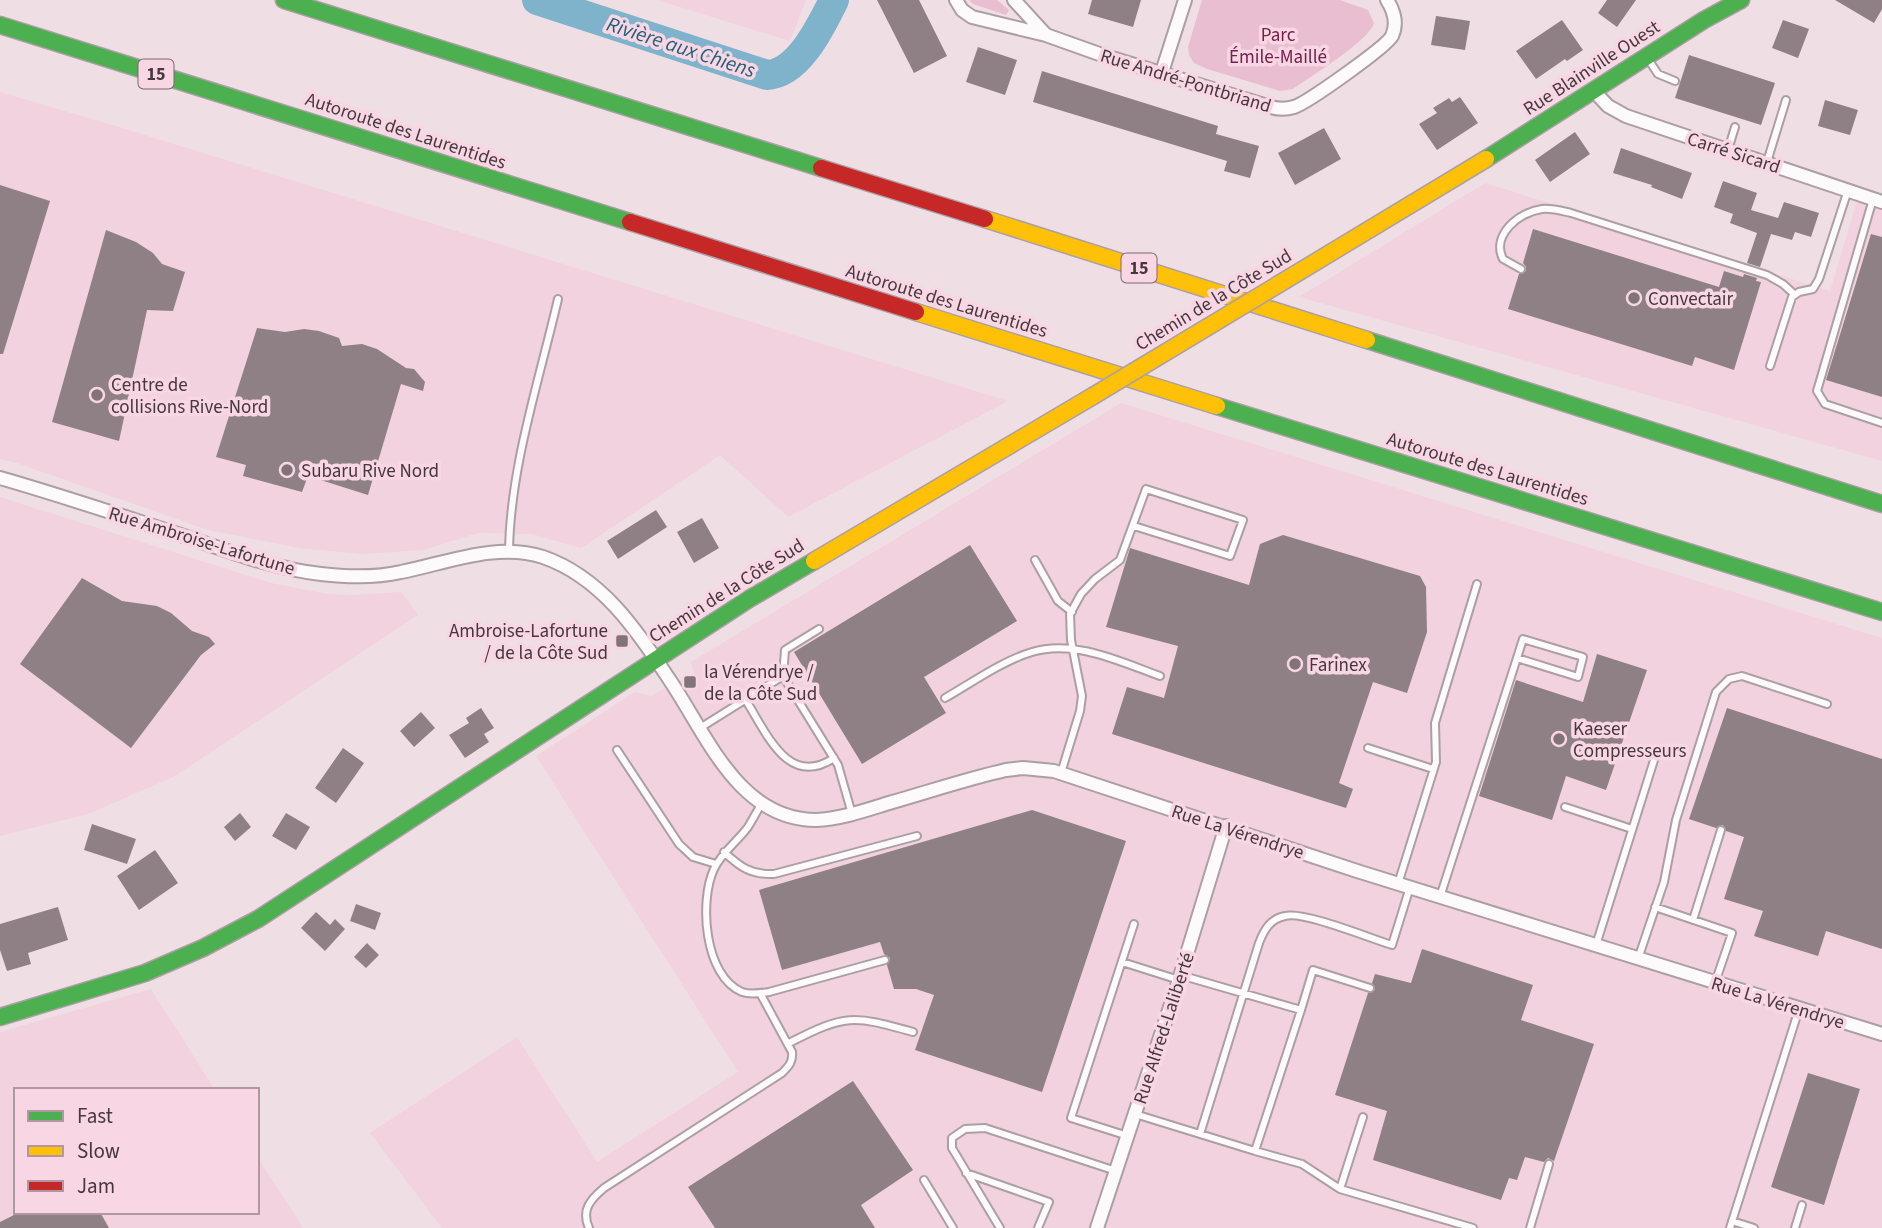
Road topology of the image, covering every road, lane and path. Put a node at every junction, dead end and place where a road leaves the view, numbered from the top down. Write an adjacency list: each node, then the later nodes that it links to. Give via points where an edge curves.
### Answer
1 (284, 0): 26 (main road, 15)
2 (956, 0): 8 (street, Rue André-Pontbriand, via 972,17)
3 (1014, 0): 8 (street, Rue André-Pontbriand)
4 (1185, 0): 10 (street)
5 (1387, 0): 10 (street, Rue André-Pontbriand, via 1395,21 1390,40 1292,108 1273,108)
6 (1741, 0): 9 (main road, Rue Blainville Ouest)
7 (0, 25): 31 (main road, Autoroute des Laurentides / 15)
8 (1046, 35): 10 (street, Rue André-Pontbriand)
9 (1646, 57): 11 (lane, via 1658,74); 12 (main road, Rue Blainville Ouest)
10 (1162, 72)
11 (1675, 82)
12 (1593, 90): 15 (street, Carré Sicard, via 1617,112); 17 (main road, Rue Blainville Ouest)
13 (1786, 100): 16 (lane)
14 (1735, 127): 15 (lane)
15 (1728, 150): 16 (street, Carré Sicard)
16 (1766, 162): 18 (street, Carré Sicard)
17 (1466, 172): 36 (main road, Chemin de la Côte Sud, bridge, via 786,576)
18 (1848, 190): 19 (street, Carré Sicard); 21 (lane, via 1816,285)
19 (1877, 200): 24 (lane, via 1817,391 1825,404)
20 (1521, 269): 21 (lane, via 1503,259 1500,238 1520,218 1553,209 1767,275)
21 (1794, 294): 23 (lane)
22 (558, 299): 28 (lane, via 516,477)
23 (1770, 366)
24 (1882, 423)
25 (0, 478): 28 (street, Rue Ambroise-Lafortune, via 245,557 310,572 386,575)
26 (1882, 504)
27 (1134, 526): 27 (lane, via 1230,556 1242,520 1146,489); 32 (lane, via 1120,560 1081,594)
28 (509, 552): 36 (street, Rue Ambroise-Lafortune, via 559,563 590,582 609,599)
29 (1035, 560): 32 (lane, via 1058,601)
30 (1477, 584): 47 (lane, via 1435,723)
31 (1882, 611)
32 (1072, 612): 34 (lane)
33 (819, 629): 37 (lane, via 785,650)
34 (1073, 650): 38 (lane); 39 (lane, via 1026,654); 48 (lane, via 1080,711)
35 (1517, 658): 35 (lane, via 1577,677 1583,657 1523,639); 59 (lane)
36 (655, 660): 42 (street, Rue La Vérendrye); 74 (main road, Chemin de la Côte Sud, via 258,919 145,973)
37 (783, 676): 40 (lane); 46 (lane)
38 (1160, 676)
39 (945, 698)
40 (745, 699): 42 (lane); 46 (lane, via 786,760 804,768)
41 (1827, 704): 60 (lane, via 1742,677 1729,679 1716,692 1676,820)
42 (700, 728): 49 (street, Rue La Vérendrye, via 738,783)
43 (1368, 748): 47 (lane)
44 (617, 750): 57 (lane, via 679,844 693,857)
45 (1655, 757): 53 (lane)
46 (834, 758): 51 (lane)
47 (1433, 769): 58 (lane)
48 (1061, 773): 51 (street, Rue La Vérendrye, via 1006,770); 52 (street, Rue La Vérendrye)
49 (762, 803): 51 (street, Rue La Vérendrye, via 801,819); 56 (lane, via 748,827)
50 (1565, 807): 53 (lane)
51 (852, 814)
52 (1226, 826): 58 (street, Rue La Vérendrye); 67 (street, Rue Alfred-Laliberté)
53 (1632, 829): 63 (lane)
54 (1721, 830): 61 (lane)
55 (917, 836): 56 (lane, via 774,874 743,869)
56 (724, 852): 57 (lane)
57 (716, 864): 70 (lane, via 705,902 713,956 731,984 742,992)
58 (1404, 886): 59 (street, Rue La Vérendrye); 71 (lane, via 1392,945 1302,916 1276,919 1264,931)
59 (1440, 897): 63 (street, Rue La Vérendrye)
60 (1655, 907): 61 (lane); 64 (lane)
61 (1693, 920): 68 (lane, via 1732,933)
62 (1134, 924): 66 (lane)
63 (1596, 946): 64 (street, Rue La Vérendrye)
64 (1638, 959): 68 (street, Rue La Vérendrye)
65 (885, 960): 70 (lane)
66 (1122, 962): 67 (lane); 81 (lane, via 1071,1118)
67 (1179, 977): 71 (lane); 78 (street, Rue Alfred-Laliberté)
68 (1716, 983): 72 (street, Rue La Vérendrye)
69 (1370, 988): 73 (lane, via 1313,971)
70 (760, 993): 77 (lane)
71 (1244, 993): 73 (lane); 80 (lane)
72 (1799, 1009): 76 (street, Rue La Vérendrye); 89 (lane)
73 (1301, 1010): 82 (lane)
74 (0, 1017)
75 (913, 1032): 77 (lane, via 867,1019 848,1019)
76 (1882, 1034)
77 (789, 1043): 90 (lane, via 793,1060 782,1073 593,1197 585,1215)
78 (1135, 1114): 80 (lane); 81 (street, Rue Alfred-Laliberté)
79 (1363, 1117): 87 (lane)
80 (1200, 1134): 82 (lane)
81 (1128, 1136): 84 (street, Rue Alfred-Laliberté)
82 (1255, 1151): 87 (lane, via 1302,1164)
83 (1549, 1164): 96 (lane)
84 (1117, 1171): 85 (lane, via 972,1127 957,1133 950,1143); 94 (street, Rue Alfred-Laliberté)
85 (966, 1173): 92 (lane); 93 (lane, via 1049,1202)
86 (924, 1180): 91 (lane)
87 (1340, 1189): 95 (lane)
88 (1802, 1205): 98 (lane)
89 (1731, 1225): 97 (lane)
90 (589, 1228)
91 (953, 1228)
92 (1000, 1228)
93 (1038, 1228)
94 (1097, 1228)
95 (1473, 1228)
96 (1530, 1228)
97 (1754, 1228)
98 (1796, 1228)

